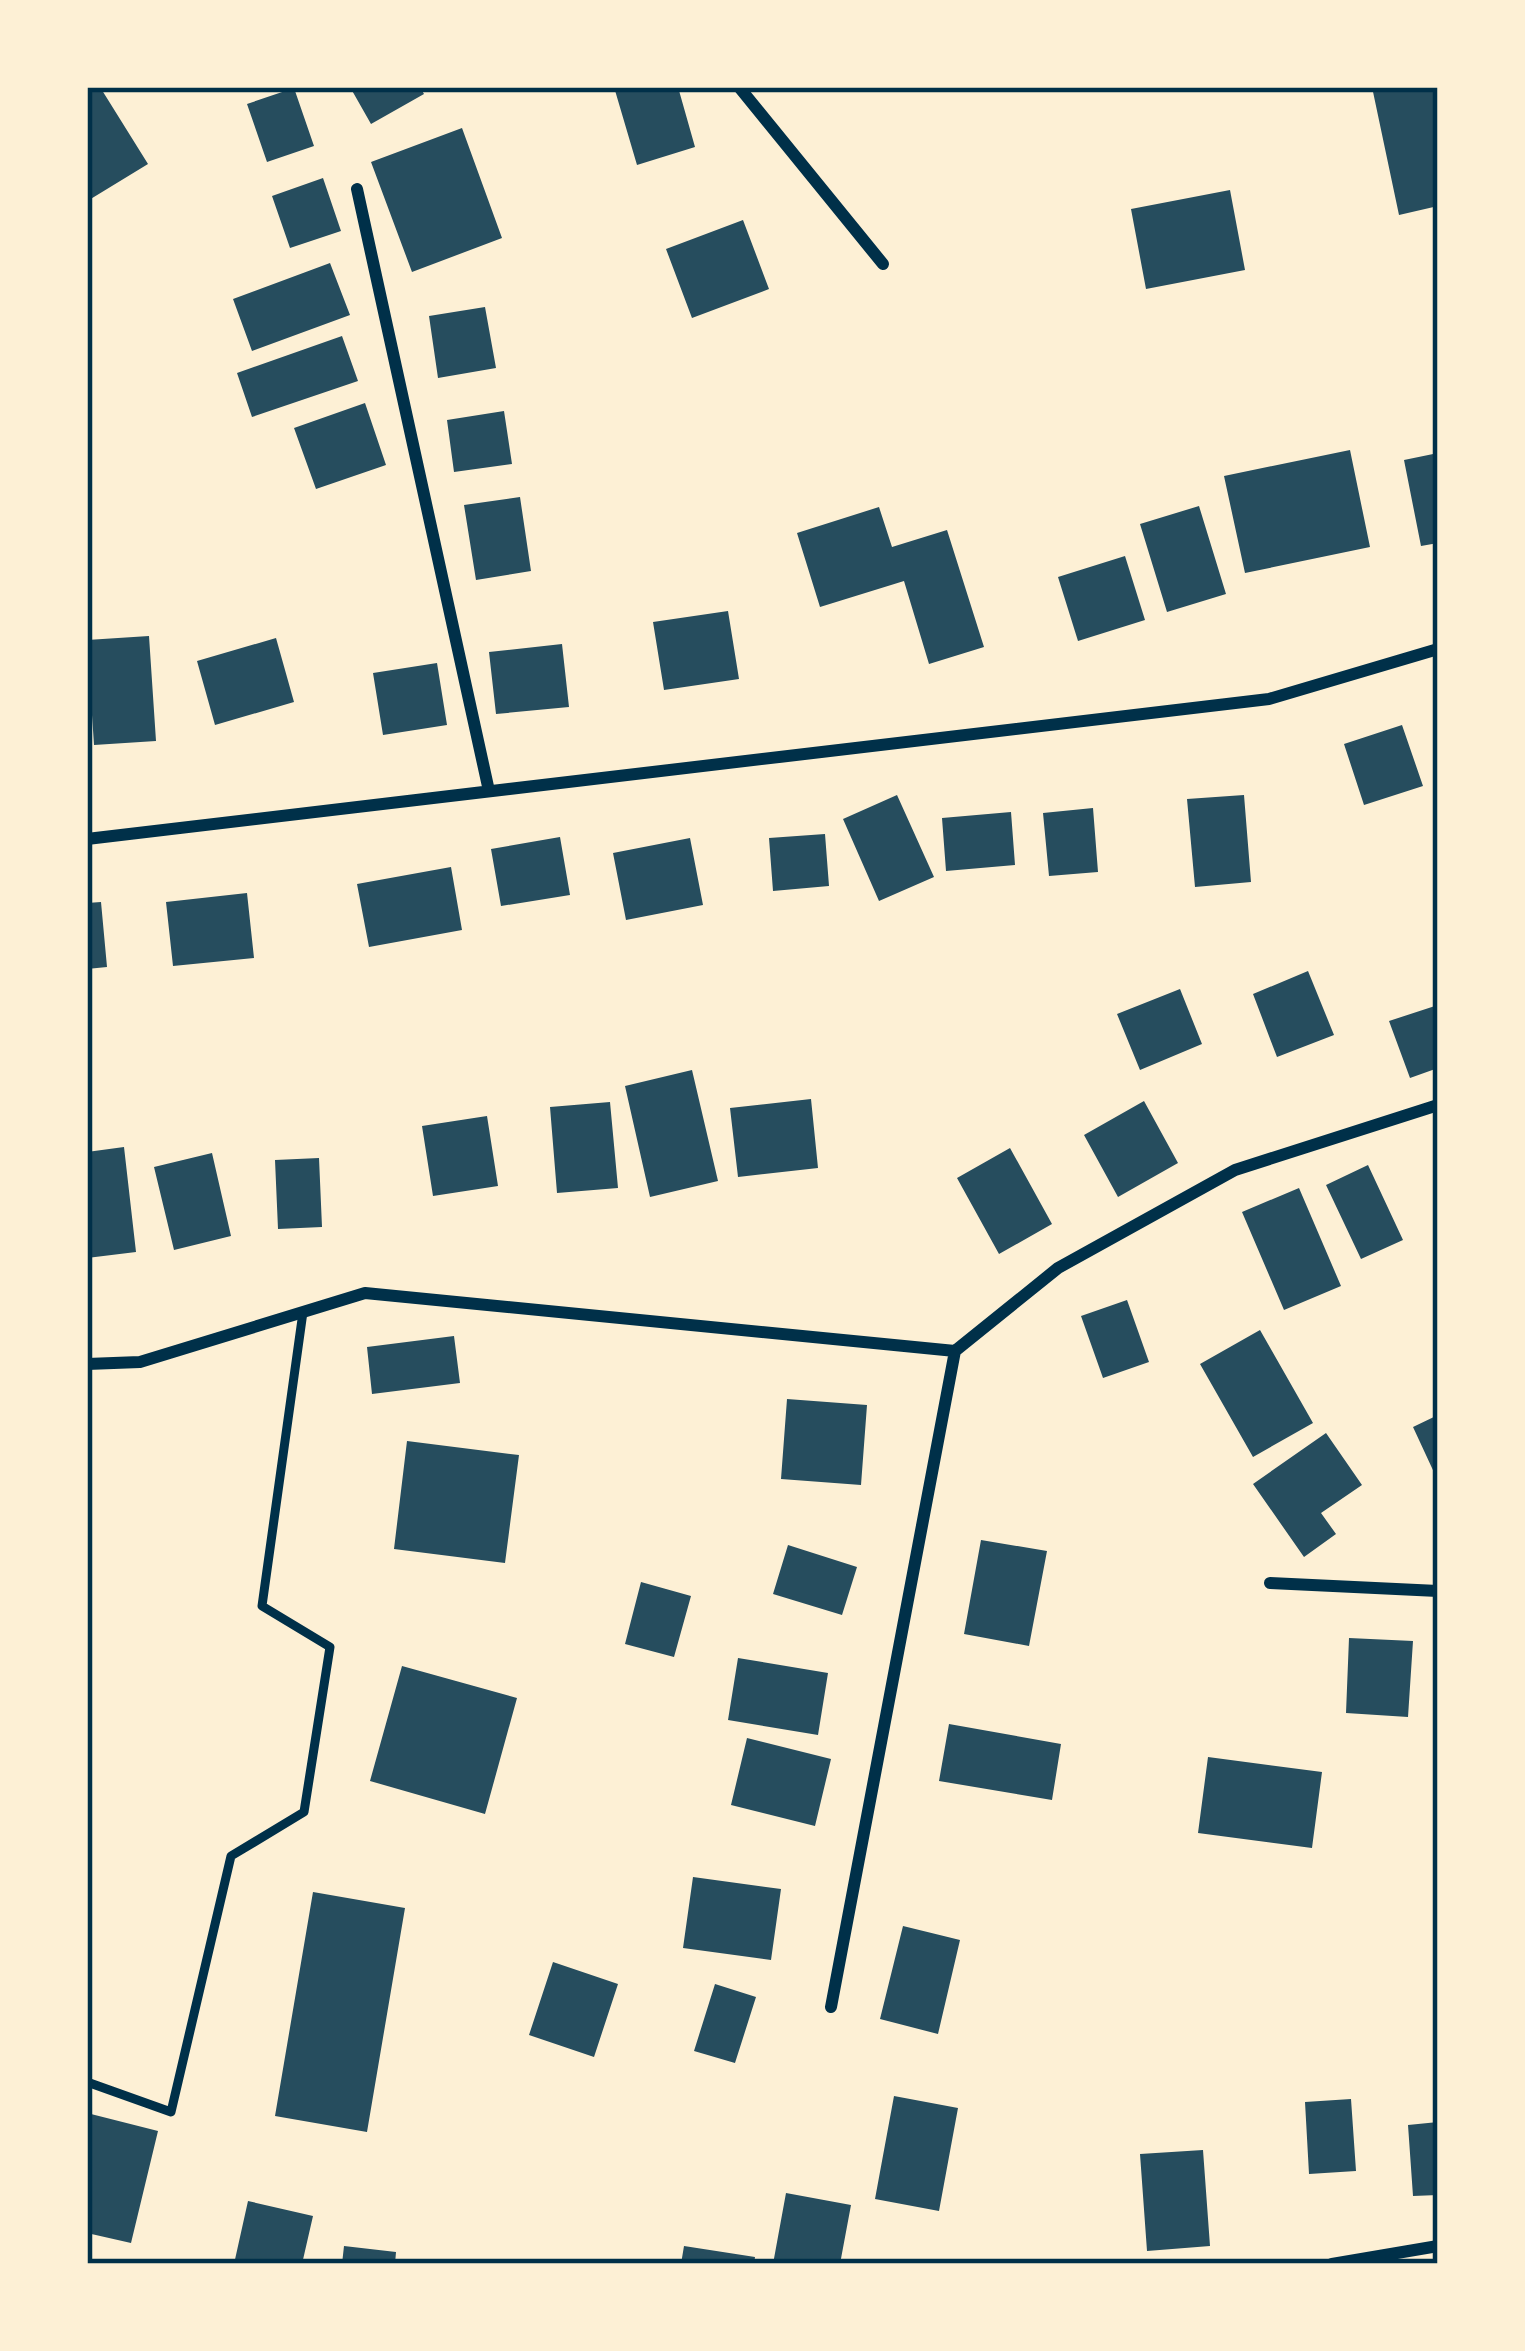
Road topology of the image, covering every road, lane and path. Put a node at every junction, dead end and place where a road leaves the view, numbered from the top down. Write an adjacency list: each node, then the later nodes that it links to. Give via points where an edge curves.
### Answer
1 (739, 87): 3 (street)
2 (357, 189): 5 (street)
3 (883, 264)
4 (1438, 649): 5 (street, via 1269,699)
5 (489, 791): 6 (street)
6 (87, 838)
7 (1438, 1105): 9 (street, via 1235,1170 1058,1268)
8 (303, 1312): 9 (street, via 365,1293); 10 (street, via 140,1363); 14 (lane, via 262,1606 329,1647 304,1812 231,1856 171,2112)
9 (955, 1351): 13 (street)
10 (87, 1364)
11 (1270, 1583): 12 (street)
12 (1438, 1591)
13 (831, 2007)
14 (87, 2083)
15 (1438, 2246): 16 (street)
16 (1332, 2264)

